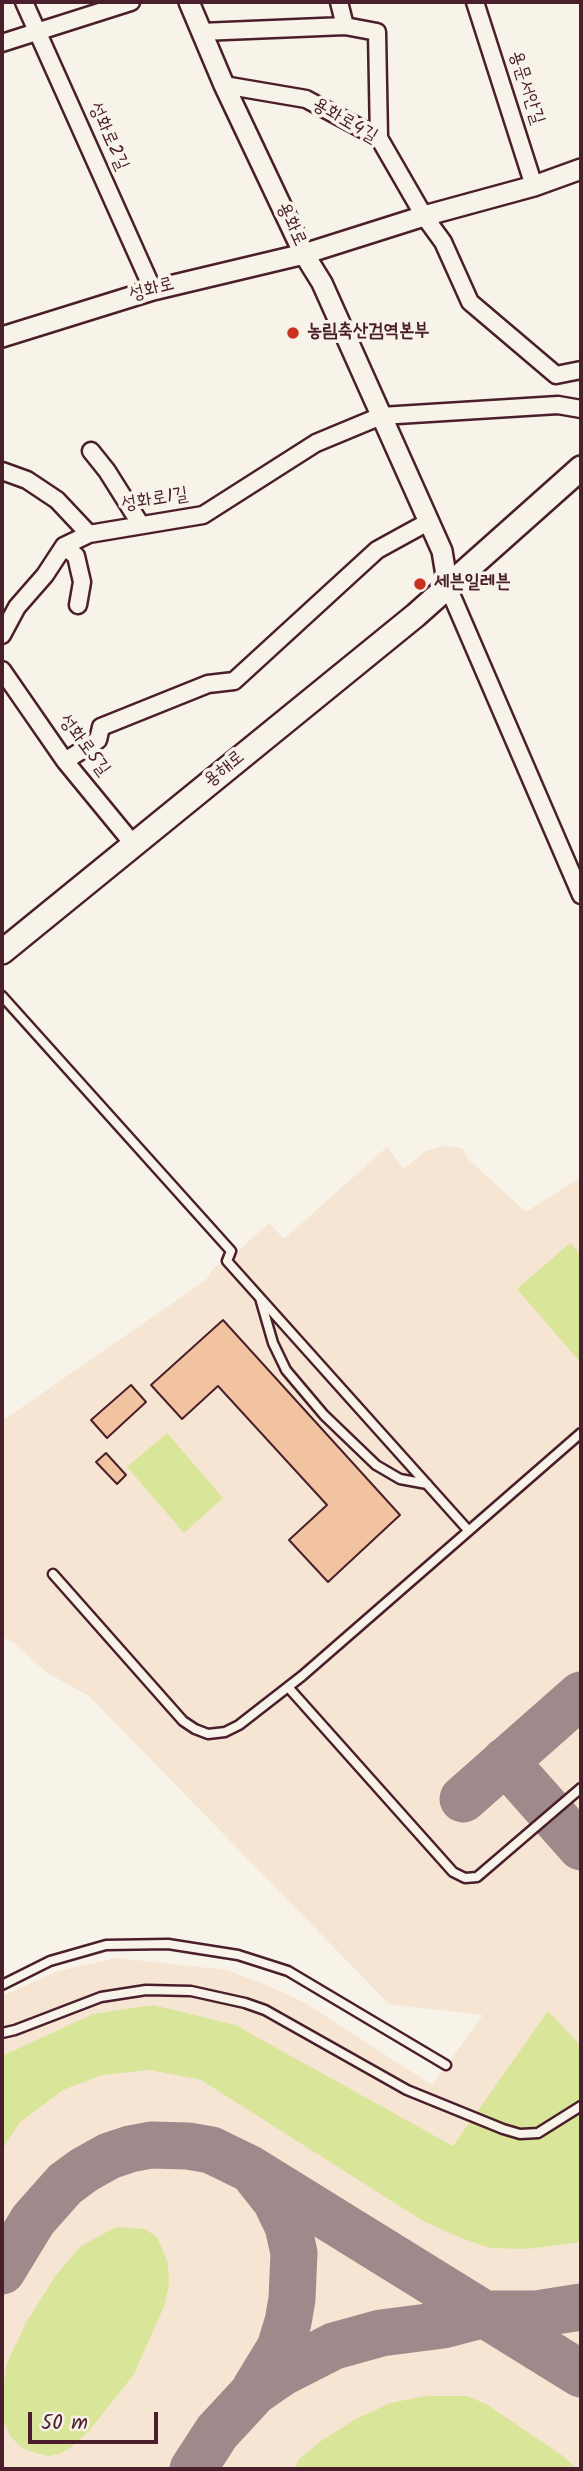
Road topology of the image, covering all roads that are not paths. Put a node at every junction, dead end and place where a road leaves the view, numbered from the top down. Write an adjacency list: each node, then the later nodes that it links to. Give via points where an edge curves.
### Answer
1 (24, 2): 7 (street, 성화로2길)
2 (131, 2): 7 (street)
3 (189, 2): 8 (street, 용화로)
4 (339, 2): 6 (street)
5 (475, 2): 13 (street, 용문서안길)
6 (345, 26): 8 (street); 11 (street, via 377,32)
7 (36, 31): 9 (street); 16 (street, 성화로2길)
8 (201, 32): 10 (street, 용화로)
9 (2, 43)
10 (224, 85): 11 (street, 용화로4길, via 306,99); 15 (street, 용화로)
11 (379, 138): 14 (street, 용화로4길)
12 (581, 169): 13 (street)
13 (534, 186): 14 (street)
14 (424, 216): 15 (street); 18 (street, 용화로4길, via 443,242 470,302 556,375)
15 (304, 254): 16 (street, 성화로); 20 (street, 용화로, via 322,283)
16 (153, 290): 17 (street, 성화로)
17 (3, 333)
18 (581, 370)
19 (579, 405): 20 (street)
20 (381, 416): 24 (street, 용화로); 25 (street, 성화로1길, via 316,443 203,515)
21 (91, 451): 25 (street)
22 (581, 468): 28 (main road, 용해로)
23 (2, 471): 26 (street, via 27,480 57,500)
24 (428, 522): 28 (street, 용화로, via 442,551); 32 (street, via 377,550 234,681 208,684 101,727 98,740)
25 (141, 525): 26 (street, 성화로1길)
26 (89, 534): 27 (street, 성화로1길)
27 (64, 546): 29 (street, via 76,556 82,582); 30 (street, via 17,607)
28 (448, 587): 33 (main road, 용해로); 34 (street)
29 (78, 605)
30 (2, 635)
31 (2, 670): 32 (street, 성화로5길)
32 (65, 761): 33 (street, 성화로5길)
33 (134, 845): 35 (main road, 용해로)
34 (581, 895)
35 (2, 952)
36 (2, 996): 37 (lane, via 231,1251 226,1261)
37 (259, 1298): 39 (lane); 39 (lane, via 286,1370 306,1394 376,1465 400,1479)
38 (581, 1433): 40 (lane)
39 (427, 1484): 40 (lane)
40 (468, 1530): 42 (lane)
41 (53, 1574): 42 (lane, via 195,1730 225,1732)
42 (288, 1687): 43 (lane, via 453,1872 465,1878 477,1877)
43 (581, 1788)
44 (2, 1984): 46 (lane, via 50,1961 106,1945 168,1944 238,1955 288,1971)
45 (2, 2034): 47 (lane, via 101,1997 146,1990 191,1991 265,2011 407,2090 503,2129 538,2133)
46 (446, 2065)
47 (581, 2106)

